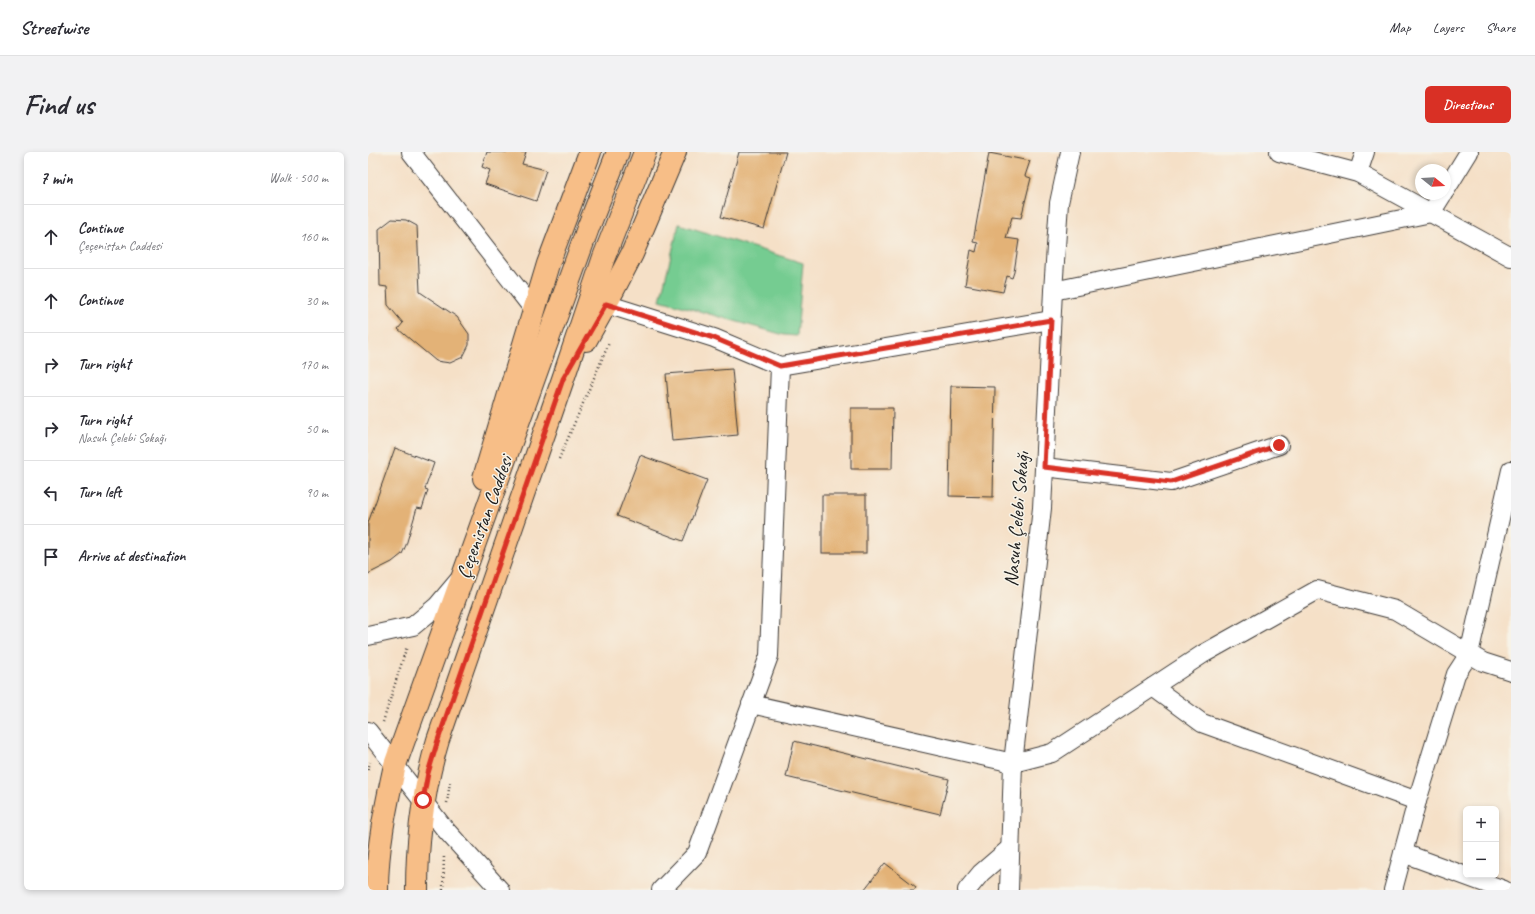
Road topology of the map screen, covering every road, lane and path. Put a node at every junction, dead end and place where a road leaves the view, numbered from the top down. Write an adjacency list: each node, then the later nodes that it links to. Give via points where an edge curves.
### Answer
1 (411, 152): 17 (street)
2 (590, 152): 17 (main road, via 548,264)
3 (618, 152): 26 (main road, Çeçenistan Caddesi)
4 (645, 152): 21 (main road, Çeçenistan Caddesi, via 604,257)
5 (675, 152): 16 (main road, via 632,254)
6 (1070, 152): 15 (street, Nasuh Çelebi Sokağı, via 1058,203)
7 (1279, 152): 10 (street)
8 (1365, 152): 10 (street)
9 (1469, 152): 11 (street)
10 (1358, 173): 13 (street)
11 (1451, 181)
12 (1439, 200): 13 (street)
13 (1431, 213): 14 (street); 15 (street)
14 (1511, 257)
15 (1052, 291): 18 (street, Nasuh Çelebi Sokağı)
16 (606, 304): 20 (street, via 714,338); 21 (main road)
17 (534, 310): 26 (main road, via 478,499)
18 (1051, 320): 20 (street); 24 (street, Nasuh Çelebi Sokağı)
19 (611, 339): 23 (path)
20 (780, 366): 32 (street, via 769,656)
21 (563, 379): 38 (main road, Çeçenistan Caddesi, via 438,740)
22 (1279, 445): 24 (street, via 1171,482)
23 (558, 460)
24 (1044, 467): 34 (street, Nasuh Çelebi Sokağı, via 1042,508)
25 (1511, 470): 29 (street)
26 (462, 576): 27 (street, via 437,606); 35 (main road, Çeçenistan Caddesi)
27 (414, 626): 28 (street); 33 (path, via 386,715)
28 (368, 636)
29 (1469, 654): 30 (street, via 1483,662); 31 (street, via 1395,610 1317,590 1203,654); 39 (street, via 1456,674)
30 (1511, 671)
31 (1153, 687): 34 (street, via 1052,752); 39 (street, via 1202,723)
32 (751, 704): 34 (street); 47 (street, via 697,853)
33 (372, 735): 35 (street); 36 (path)
34 (1013, 763): 41 (street, Nasuh Çelebi Sokağı)
35 (396, 765): 38 (street); 43 (main road, Çeçenistan Caddesi, via 382,828)
36 (368, 770)
37 (450, 781): 40 (path)
38 (423, 800): 40 (street); 44 (main road, Çeçenistan Caddesi)
39 (1416, 801): 42 (street)
40 (444, 828): 45 (path); 46 (street)
41 (1010, 848): 48 (street, via 980,873); 49 (street, Nasuh Çelebi Sokağı)
42 (1403, 853): 50 (street); 51 (street)
43 (377, 890)
44 (417, 890)
45 (443, 890)
46 (500, 890)
47 (660, 890)
48 (967, 890)
49 (1009, 890)
50 (1393, 890)
51 (1504, 890)

